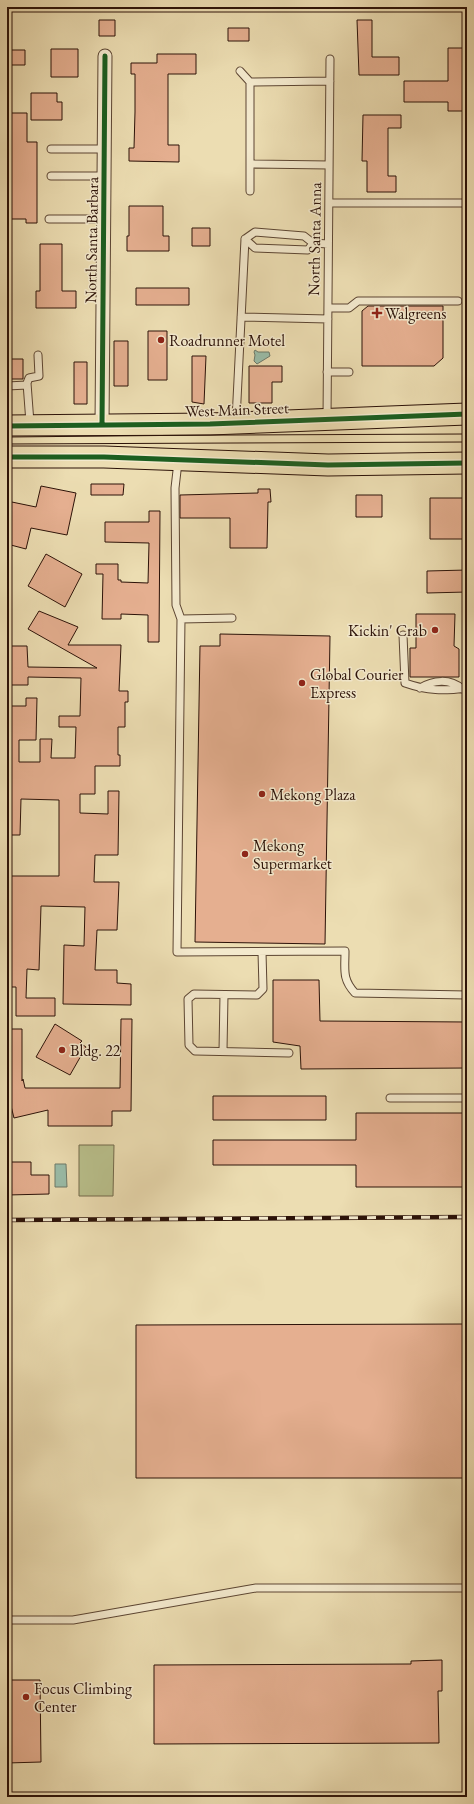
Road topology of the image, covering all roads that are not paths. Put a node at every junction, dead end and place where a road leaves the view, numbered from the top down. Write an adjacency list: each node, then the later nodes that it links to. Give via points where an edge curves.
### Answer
1 (105, 56): 7 (street, North Santa Barbara)
2 (330, 59): 4 (lane, North Santa Anna)
3 (240, 70): 5 (lane)
4 (330, 81): 5 (lane); 9 (lane, North Santa Anna)
5 (250, 82): 8 (lane)
6 (51, 149): 7 (lane)
7 (105, 149): 11 (street, North Santa Barbara)
8 (250, 164): 9 (lane); 12 (lane)
9 (329, 165): 13 (lane, North Santa Anna)
10 (51, 176): 11 (lane)
11 (105, 176): 16 (street, North Santa Barbara)
12 (250, 191)
13 (329, 203): 14 (lane); 19 (lane, North Santa Anna)
14 (467, 203)
15 (49, 219): 16 (lane)
16 (104, 219): 33 (street, North Santa Barbara)
17 (245, 239): 18 (lane, via 255,232 304,236); 18 (lane, via 255,248 308,250); 22 (lane)
18 (313, 243): 19 (lane)
19 (328, 244): 21 (lane, North Santa Anna)
20 (458, 301): 21 (lane, via 358,301 349,308)
21 (328, 308): 23 (lane, North Santa Anna)
22 (241, 316): 23 (lane); 31 (lane)
23 (328, 319): 25 (lane, North Santa Anna)
24 (38, 355): 27 (lane, via 39,376 29,378)
25 (327, 372): 26 (lane); 30 (lane, North Santa Anna)
26 (349, 372)
27 (27, 385): 28 (lane); 32 (lane)
28 (7, 386)
29 (467, 414): 30 (main road, West Main Street)
30 (327, 419): 31 (main road, West Main Street)
31 (236, 422): 33 (main road, West Main Street)
32 (30, 425): 33 (main road, West Main Street); 34 (main road, West Main Street)
33 (102, 425)
34 (7, 426)
35 (7, 457): 36 (main road)
36 (178, 460): 37 (main road, via 328,464); 39 (lane, via 175,488 176,605)
37 (467, 463)
38 (232, 618): 39 (lane)
39 (181, 619): 42 (lane, via 177,952)
40 (403, 635): 41 (lane, via 405,683 440,691)
41 (464, 689)
42 (262, 952): 43 (lane, via 263,989 257,995); 44 (lane, via 344,951 347,984 355,993)
43 (224, 995): 45 (lane); 45 (lane, via 194,994 188,999 189,1045 195,1051)
44 (467, 995)
45 (224, 1051): 46 (lane)
46 (289, 1053)
47 (390, 1098): 48 (lane)
48 (467, 1098)
49 (467, 1588): 50 (lane, via 256,1588 73,1620)
50 (7, 1620)

